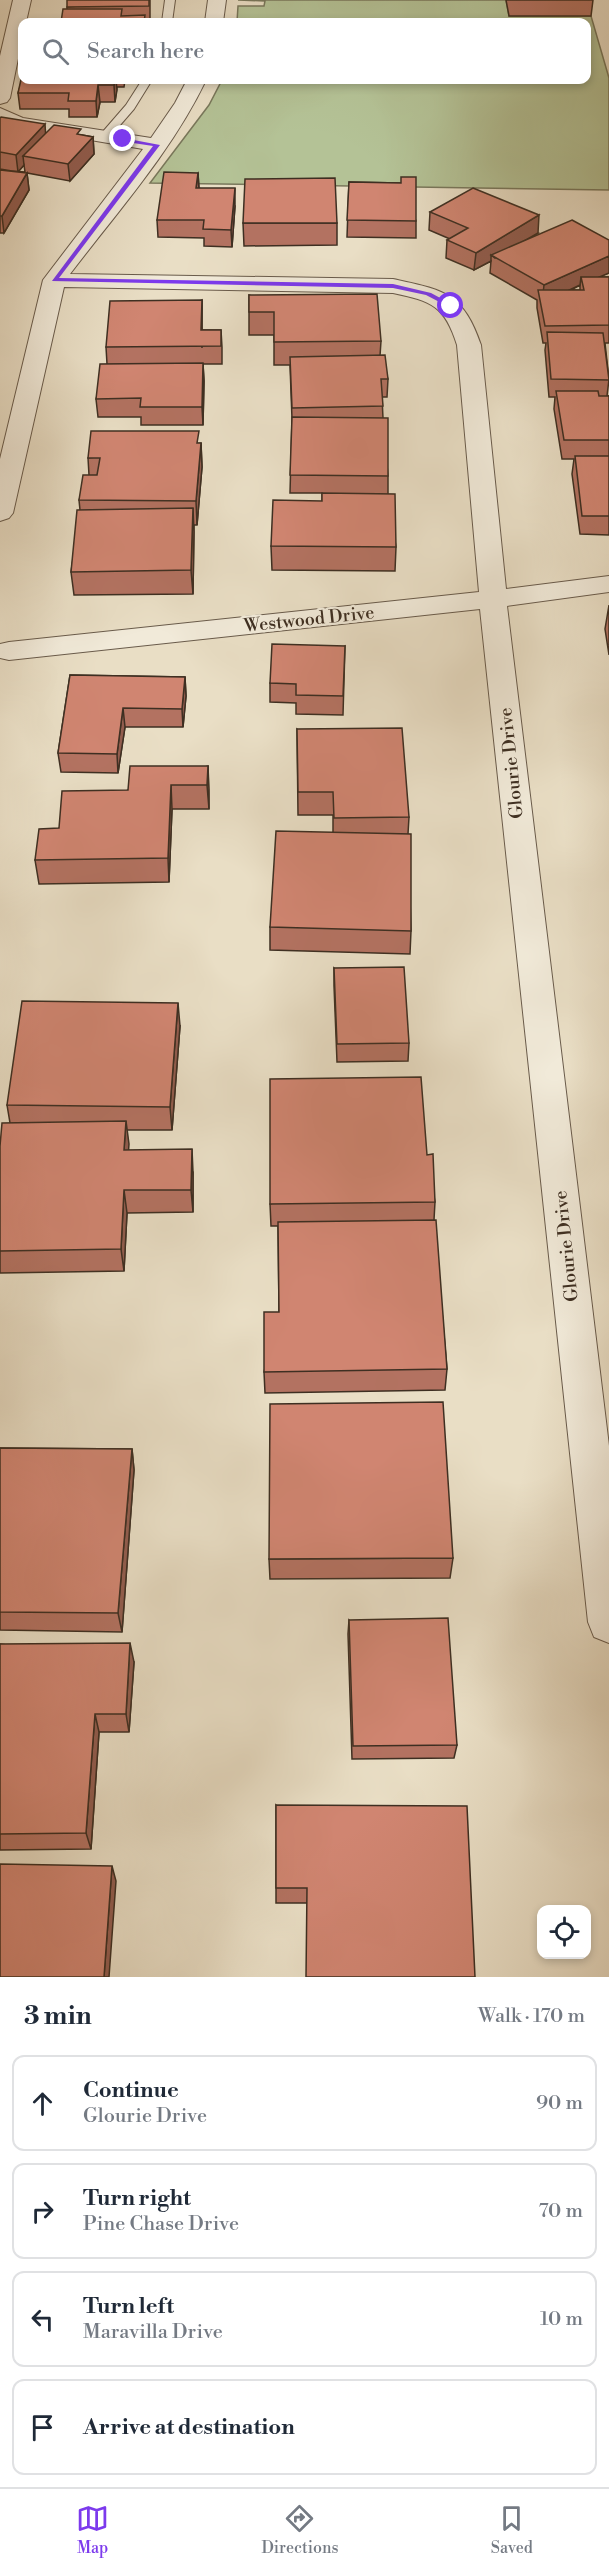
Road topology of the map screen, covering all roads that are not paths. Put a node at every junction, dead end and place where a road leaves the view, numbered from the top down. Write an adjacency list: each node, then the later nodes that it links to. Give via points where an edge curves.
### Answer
1 (22, 0): 8 (street)
2 (170, 0): 4 (lane)
3 (217, 0): 5 (street)
4 (168, 18)
5 (215, 18)
6 (144, 84): 10 (lane)
7 (194, 84): 11 (street)
8 (0, 98)
9 (0, 114): 10 (street, via 23,124)
10 (104, 136): 11 (street)
11 (157, 145): 12 (street)
12 (54, 280): 13 (street); 15 (street, Glourie Drive, via 393,286 428,294 451,306 463,322 469,345)
13 (0, 513)
14 (609, 584): 15 (street, Westwood Drive)
15 (493, 599): 16 (street, Westwood Drive); 17 (street, Glourie Drive)
16 (3, 654)
17 (609, 1622)

